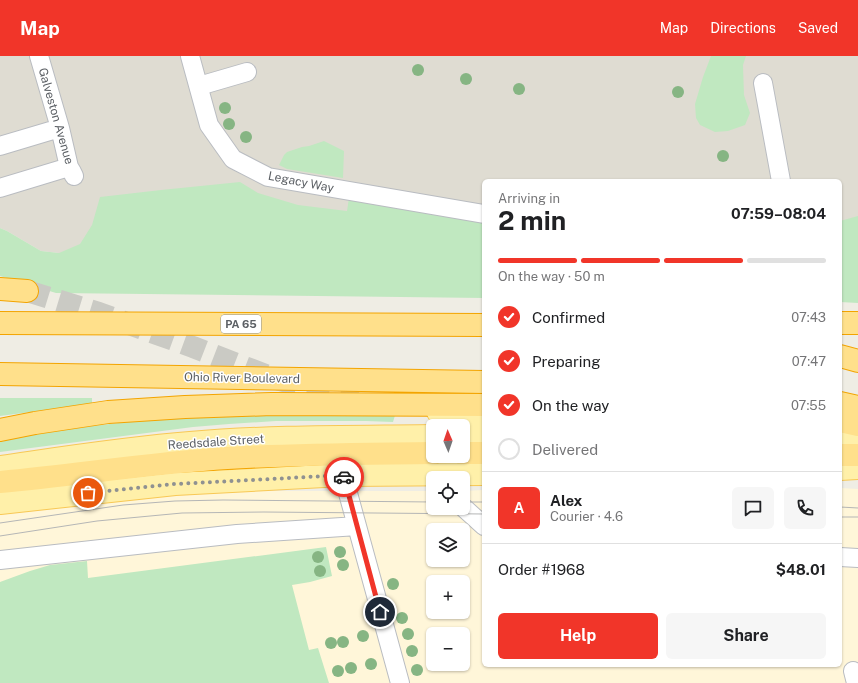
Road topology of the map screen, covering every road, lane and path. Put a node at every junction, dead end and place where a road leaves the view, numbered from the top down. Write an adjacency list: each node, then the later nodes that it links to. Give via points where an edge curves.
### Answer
1 (39, 56): 6 (street, Galveston Avenue)
2 (190, 56): 5 (street, Legacy Way)
3 (248, 72): 5 (street)
4 (763, 82): 8 (street)
5 (199, 86): 10 (street, Legacy Way, via 209,125 233,159 268,177)
6 (60, 128): 7 (street); 9 (street, Galveston Avenue, via 71,172)
7 (0, 146)
8 (781, 179)
9 (0, 188)
10 (482, 214)
11 (0, 284): 13 (main road)
12 (0, 289): 13 (highway)
13 (27, 291)
14 (0, 323): 17 (highway, PA 65)
15 (842, 323): 16 (highway)
16 (858, 323)
17 (482, 325)
18 (842, 357): 19 (highway)
19 (858, 361)
20 (842, 371): 21 (highway)
21 (858, 371)
22 (0, 374): 23 (highway, Ohio River Boulevard)
23 (482, 382)
24 (482, 405): 29 (highway, via 272,404 185,407 108,412)
25 (853, 410): 28 (highway)
26 (430, 411): 27 (main road)
27 (482, 418)
28 (842, 419)
29 (0, 430)
30 (842, 434): 31 (main road)
31 (858, 434)
32 (426, 436): 40 (main road, Reedsdale Street, via 286,437 191,442)
33 (470, 436): 34 (main road)
34 (482, 436)
35 (426, 453): 47 (highway, via 226,458)
36 (470, 453): 37 (highway)
37 (482, 453)
38 (842, 455): 39 (highway)
39 (858, 455)
40 (0, 467)
41 (858, 468): 42 (main road)
42 (842, 469)
43 (482, 474): 44 (main road)
44 (470, 475)
45 (343, 476): 46 (main road); 48 (main road, via 175,484); 51 (street)
46 (426, 476)
47 (0, 482)
48 (0, 503)
49 (470, 513): 50 (street)
50 (482, 524)
51 (357, 526): 54 (street, via 237,534); 55 (street)
52 (842, 557): 53 (street)
53 (858, 558)
54 (0, 560)
55 (400, 683)

